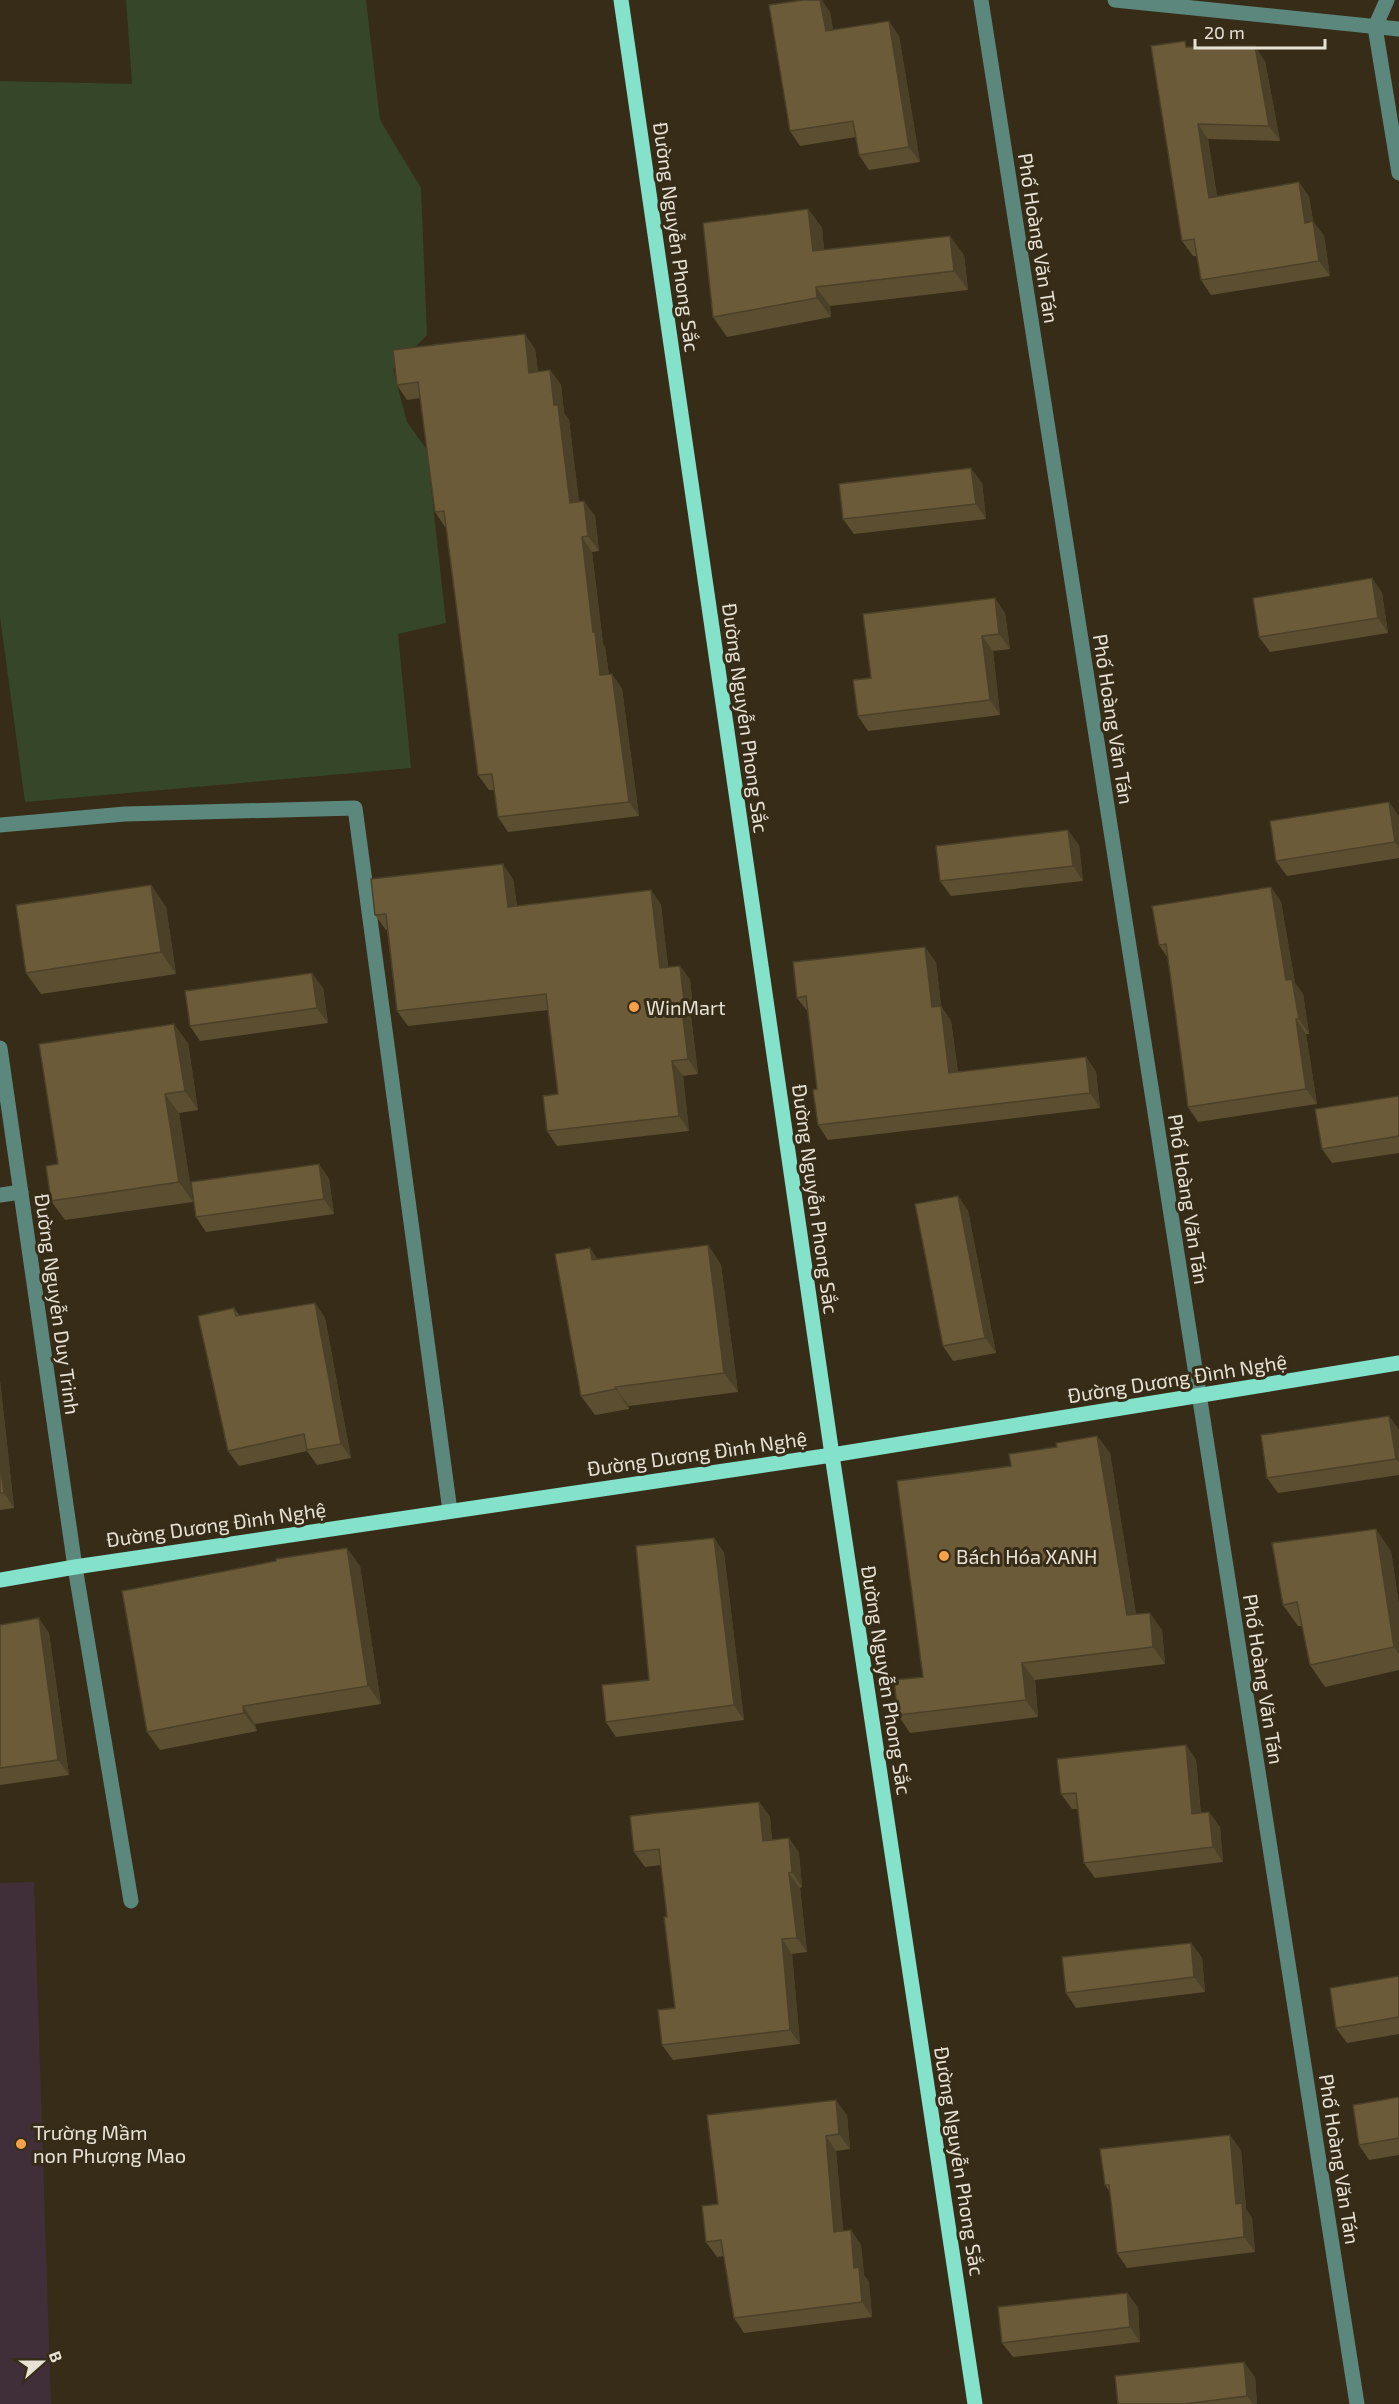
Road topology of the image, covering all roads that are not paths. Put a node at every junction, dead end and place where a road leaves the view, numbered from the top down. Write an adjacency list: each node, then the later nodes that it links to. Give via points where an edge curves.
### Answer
1 (621, 0): 14 (main road, Đường Nguyễn Phong Sắc)
2 (981, 0): 13 (street, Phố Hoàng Văn Tán)
3 (1115, 0): 5 (street)
4 (1388, 0): 5 (street)
5 (1375, 27): 6 (street); 7 (street)
6 (1399, 29)
7 (1399, 173)
8 (0, 825): 15 (street, via 125,814 355,808)
9 (0, 1048): 10 (street, Đường Nguyễn Duy Trinh)
10 (21, 1192): 11 (street); 16 (street, Đường Nguyễn Duy Trinh)
11 (0, 1195)
12 (1399, 1363): 13 (main road, Đường Dương Đình Nghệ)
13 (1199, 1396): 14 (main road, Đường Dương Đình Nghệ); 20 (street, Phố Hoàng Văn Tán)
14 (832, 1455): 15 (main road, Đường Dương Đình Nghệ); 19 (main road, Đường Nguyễn Phong Sắc)
15 (450, 1511): 16 (main road, Đường Dương Đình Nghệ)
16 (75, 1567): 17 (main road, Đường Dương Đình Nghệ); 18 (street, Đường Nguyễn Duy Trinh)
17 (0, 1580)
18 (131, 1901)
19 (975, 2404)
20 (1357, 2404)

